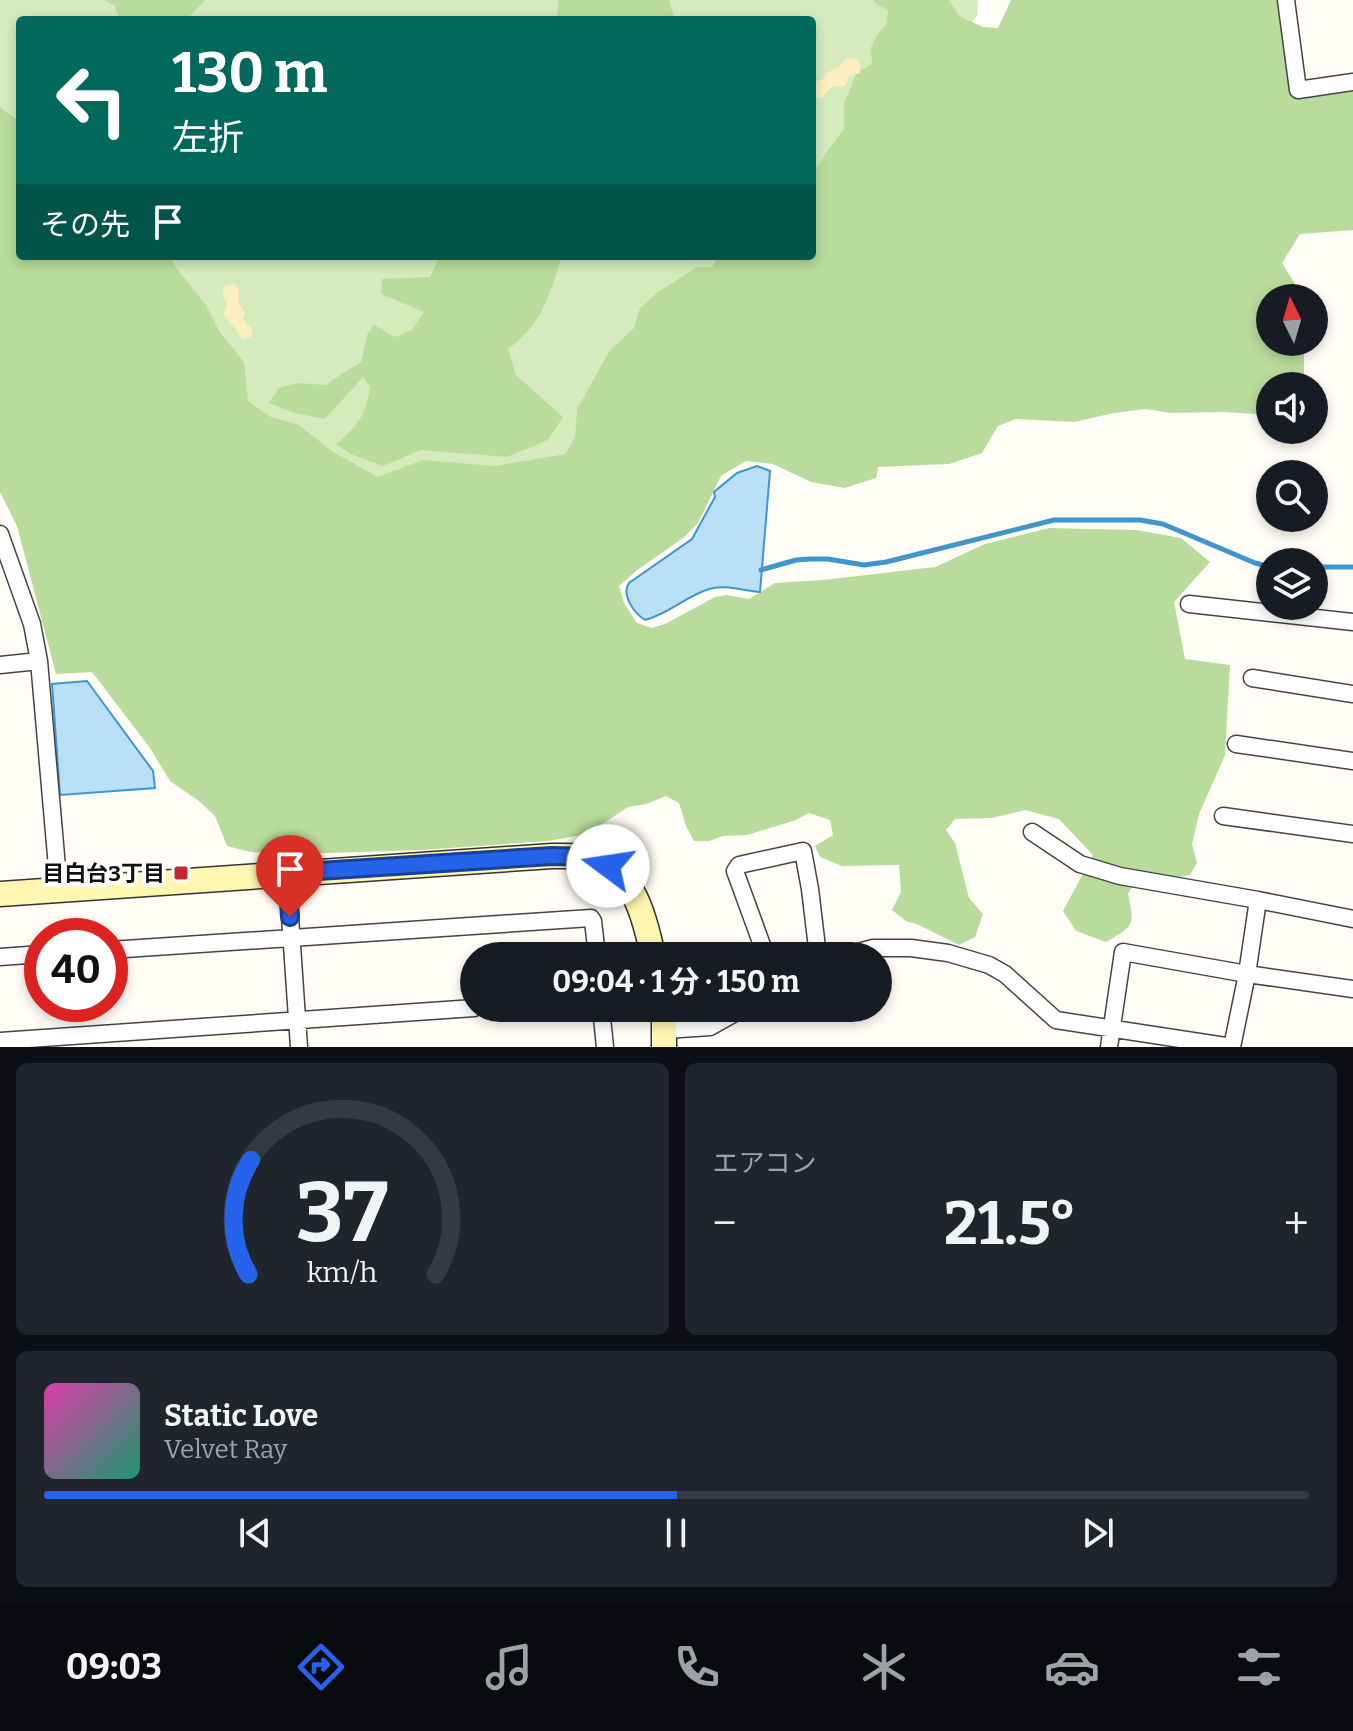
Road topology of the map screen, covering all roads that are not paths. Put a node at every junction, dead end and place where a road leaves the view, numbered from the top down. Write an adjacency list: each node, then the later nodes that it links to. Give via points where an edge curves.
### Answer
1 (1286, 0): 2 (street, via 1298,90)
2 (1353, 82)
3 (0, 534): 6 (street, via 32,624)
4 (1189, 604): 5 (street)
5 (1353, 622)
6 (39, 661): 7 (street); 16 (street)
7 (0, 665)
8 (1252, 678): 9 (street)
9 (1353, 694)
10 (1236, 744): 11 (street)
11 (1353, 761)
12 (1223, 816): 14 (street)
13 (1032, 832): 18 (street, via 1080,864)
14 (1353, 834)
15 (287, 873): 16 (street); 20 (street); 22 (street, via 590,857 608,866 634,893)
16 (59, 890): 17 (street)
17 (0, 894)
18 (1258, 900): 19 (street); 29 (street)
19 (1353, 919)
20 (291, 939): 21 (street, via 591,918); 26 (street); 32 (street)
21 (595, 942)
22 (650, 942)
23 (761, 942): 24 (street, via 735,871 739,865 803,851)
24 (816, 942)
25 (892, 948): 35 (street, via 948,953 989,965 1056,1020)
26 (128, 949)
27 (24, 955): 28 (street)
28 (0, 957)
29 (1247, 974): 30 (street); 35 (street, via 1123,952); 41 (street)
30 (1353, 989)
31 (460, 1009): 32 (street)
32 (297, 1019): 37 (street); 38 (street)
33 (602, 1022): 39 (street)
34 (719, 1022): 36 (street)
35 (1113, 1027): 40 (street); 41 (street)
36 (664, 1028)
37 (0, 1041)
38 (299, 1047)
39 (605, 1047)
40 (1109, 1047)
41 (1232, 1047)

